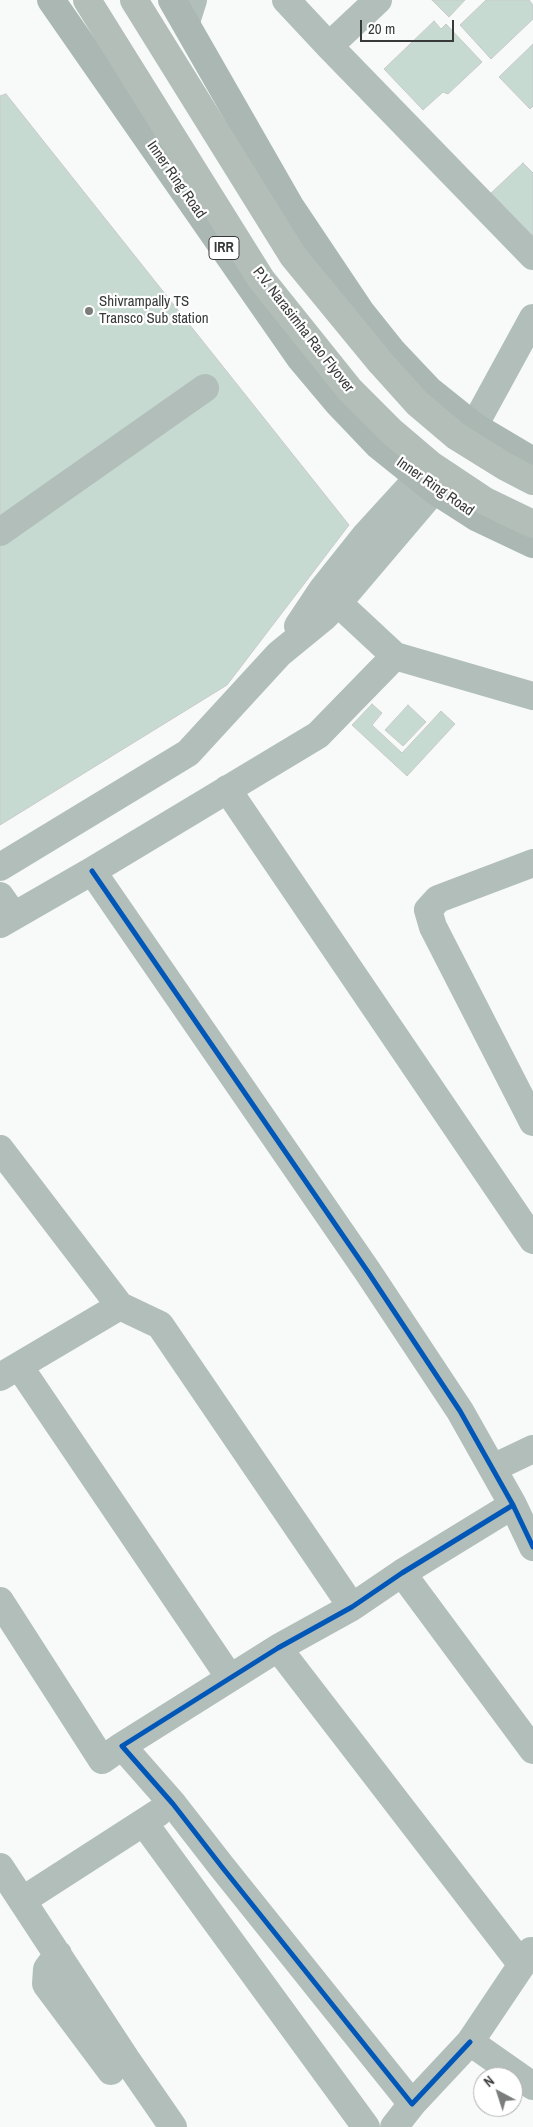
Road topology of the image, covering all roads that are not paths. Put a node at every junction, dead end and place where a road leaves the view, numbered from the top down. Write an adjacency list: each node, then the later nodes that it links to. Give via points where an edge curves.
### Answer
1 (51, 0): 14 (main road, Inner Ring Road / IRR, via 300,358 378,445)
2 (86, 0): 15 (highway, P.V. Narasimha Rao Flyover, via 261,279 350,390 431,465 485,501)
3 (134, 0): 13 (highway, via 293,256 380,363 417,403 456,436)
4 (286, 0): 7 (street)
5 (378, 0): 7 (street)
6 (184, 7): 11 (main road, via 290,206 360,312 429,390)
7 (329, 46): 8 (street)
8 (533, 256)
9 (531, 325): 11 (street)
10 (205, 388): 16 (street)
11 (474, 426): 12 (main road)
12 (533, 461)
13 (533, 481)
14 (426, 484): 17 (main road, Inner Ring Road / IRR, via 476,517); 18 (street); 19 (street, via 365,536)
15 (533, 524)
16 (0, 532)
17 (533, 544)
18 (338, 603): 19 (street); 20 (street)
19 (280, 654): 24 (street, via 188,753)
20 (395, 656): 21 (street); 22 (street, via 318,735)
21 (533, 696)
22 (227, 789): 25 (street); 29 (street)
23 (533, 863): 27 (street, via 438,899 428,910 433,927)
24 (0, 868)
25 (92, 871): 26 (street); 33 (street, via 368,1272 460,1411)
26 (5, 912)
27 (533, 1122)
28 (0, 1149): 30 (street)
29 (533, 1240)
30 (120, 1306): 31 (street); 38 (street, via 160,1325)
31 (10, 1371): 40 (street)
32 (533, 1449): 33 (street)
33 (493, 1468): 34 (street)
34 (513, 1505): 35 (street); 36 (street)
35 (533, 1547)
36 (402, 1573): 38 (street); 42 (street)
37 (0, 1601): 41 (street, via 102,1760)
38 (352, 1607): 39 (street)
39 (278, 1648): 40 (street); 48 (street)
40 (230, 1678): 41 (street)
41 (122, 1746): 43 (street)
42 (533, 1750)
43 (173, 1804): 44 (street); 52 (street)
44 (144, 1823): 46 (street); 54 (street)
45 (0, 1867): 46 (street)
46 (23, 1900): 47 (street)
47 (58, 1954): 50 (street, via 47,1969 46,1984); 53 (street)
48 (527, 1957): 49 (street)
49 (470, 2042): 51 (street); 52 (street)
50 (111, 2071)
51 (533, 2086)
52 (412, 2104): 55 (street)
53 (173, 2127)
54 (366, 2127)
55 (394, 2127)

